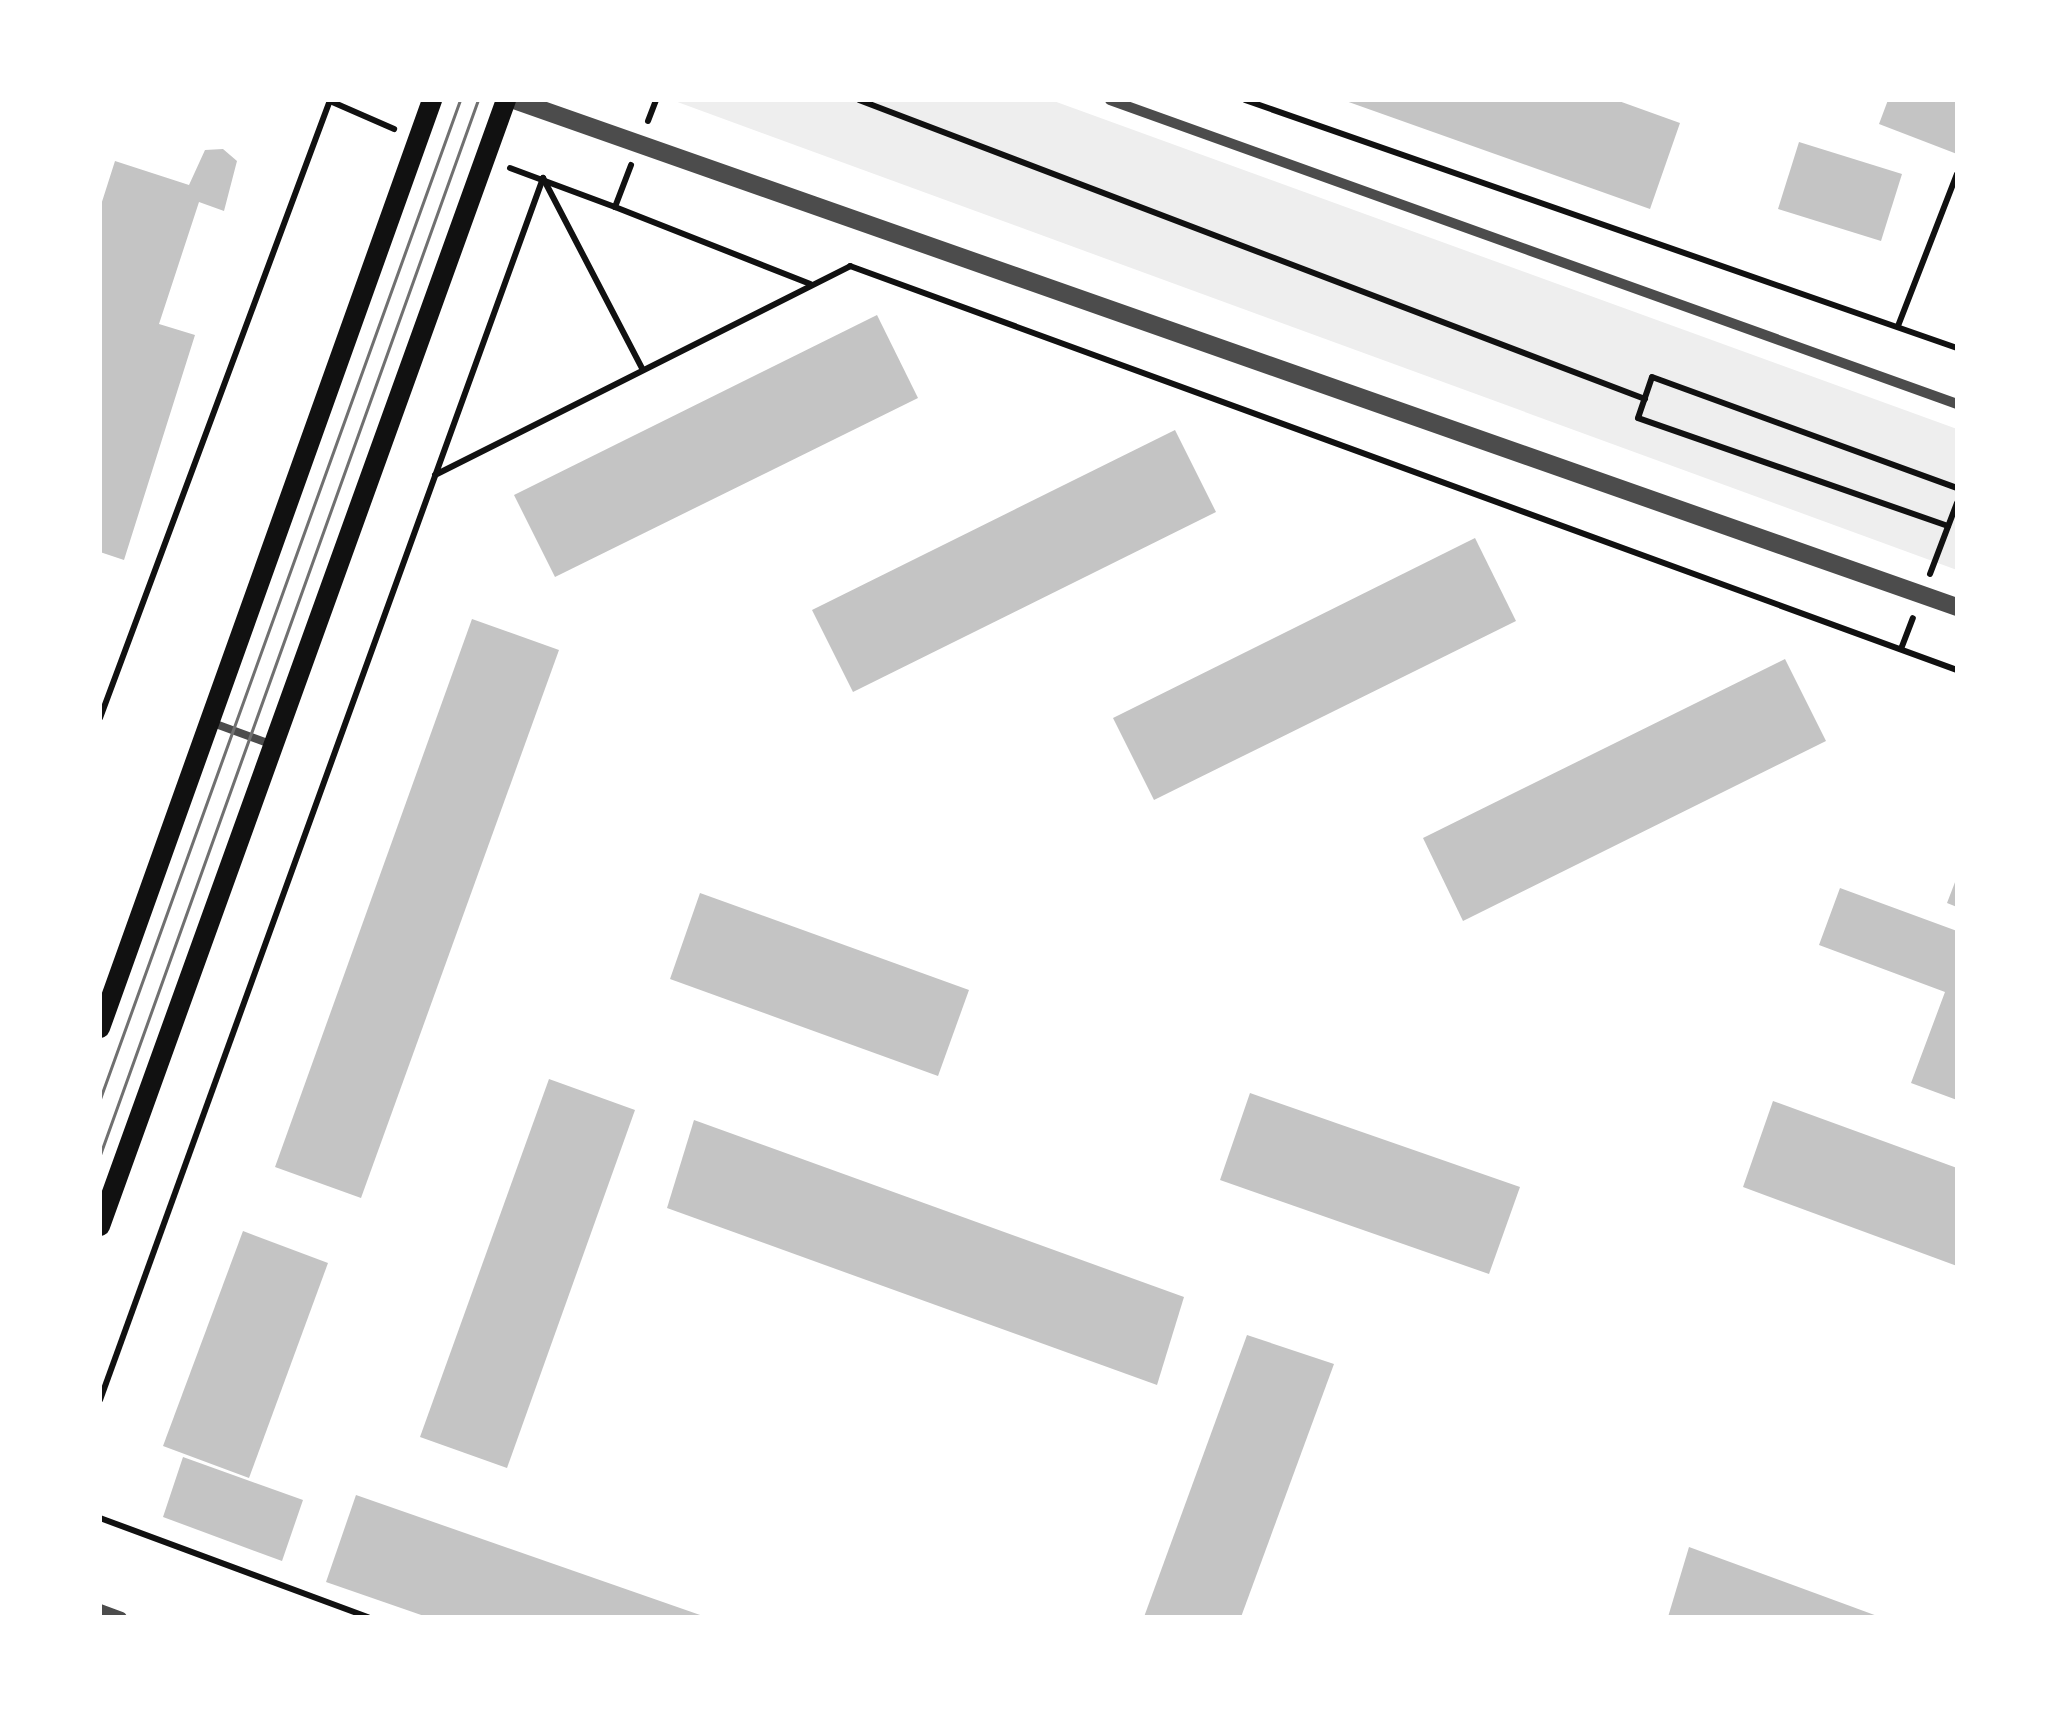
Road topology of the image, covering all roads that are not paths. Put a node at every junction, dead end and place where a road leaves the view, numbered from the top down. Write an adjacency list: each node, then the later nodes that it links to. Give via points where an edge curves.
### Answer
1 (432, 100): 7 (main road)
2 (506, 100): 8 (main road)
3 (514, 100): 6 (street)
4 (1110, 100): 5 (street)
5 (1957, 404)
6 (1957, 607)
7 (211, 722): 8 (lane); 9 (main road)
8 (274, 746): 10 (main road)
9 (100, 1028)
10 (100, 1226)
11 (100, 1609): 12 (street)
12 (122, 1617)

